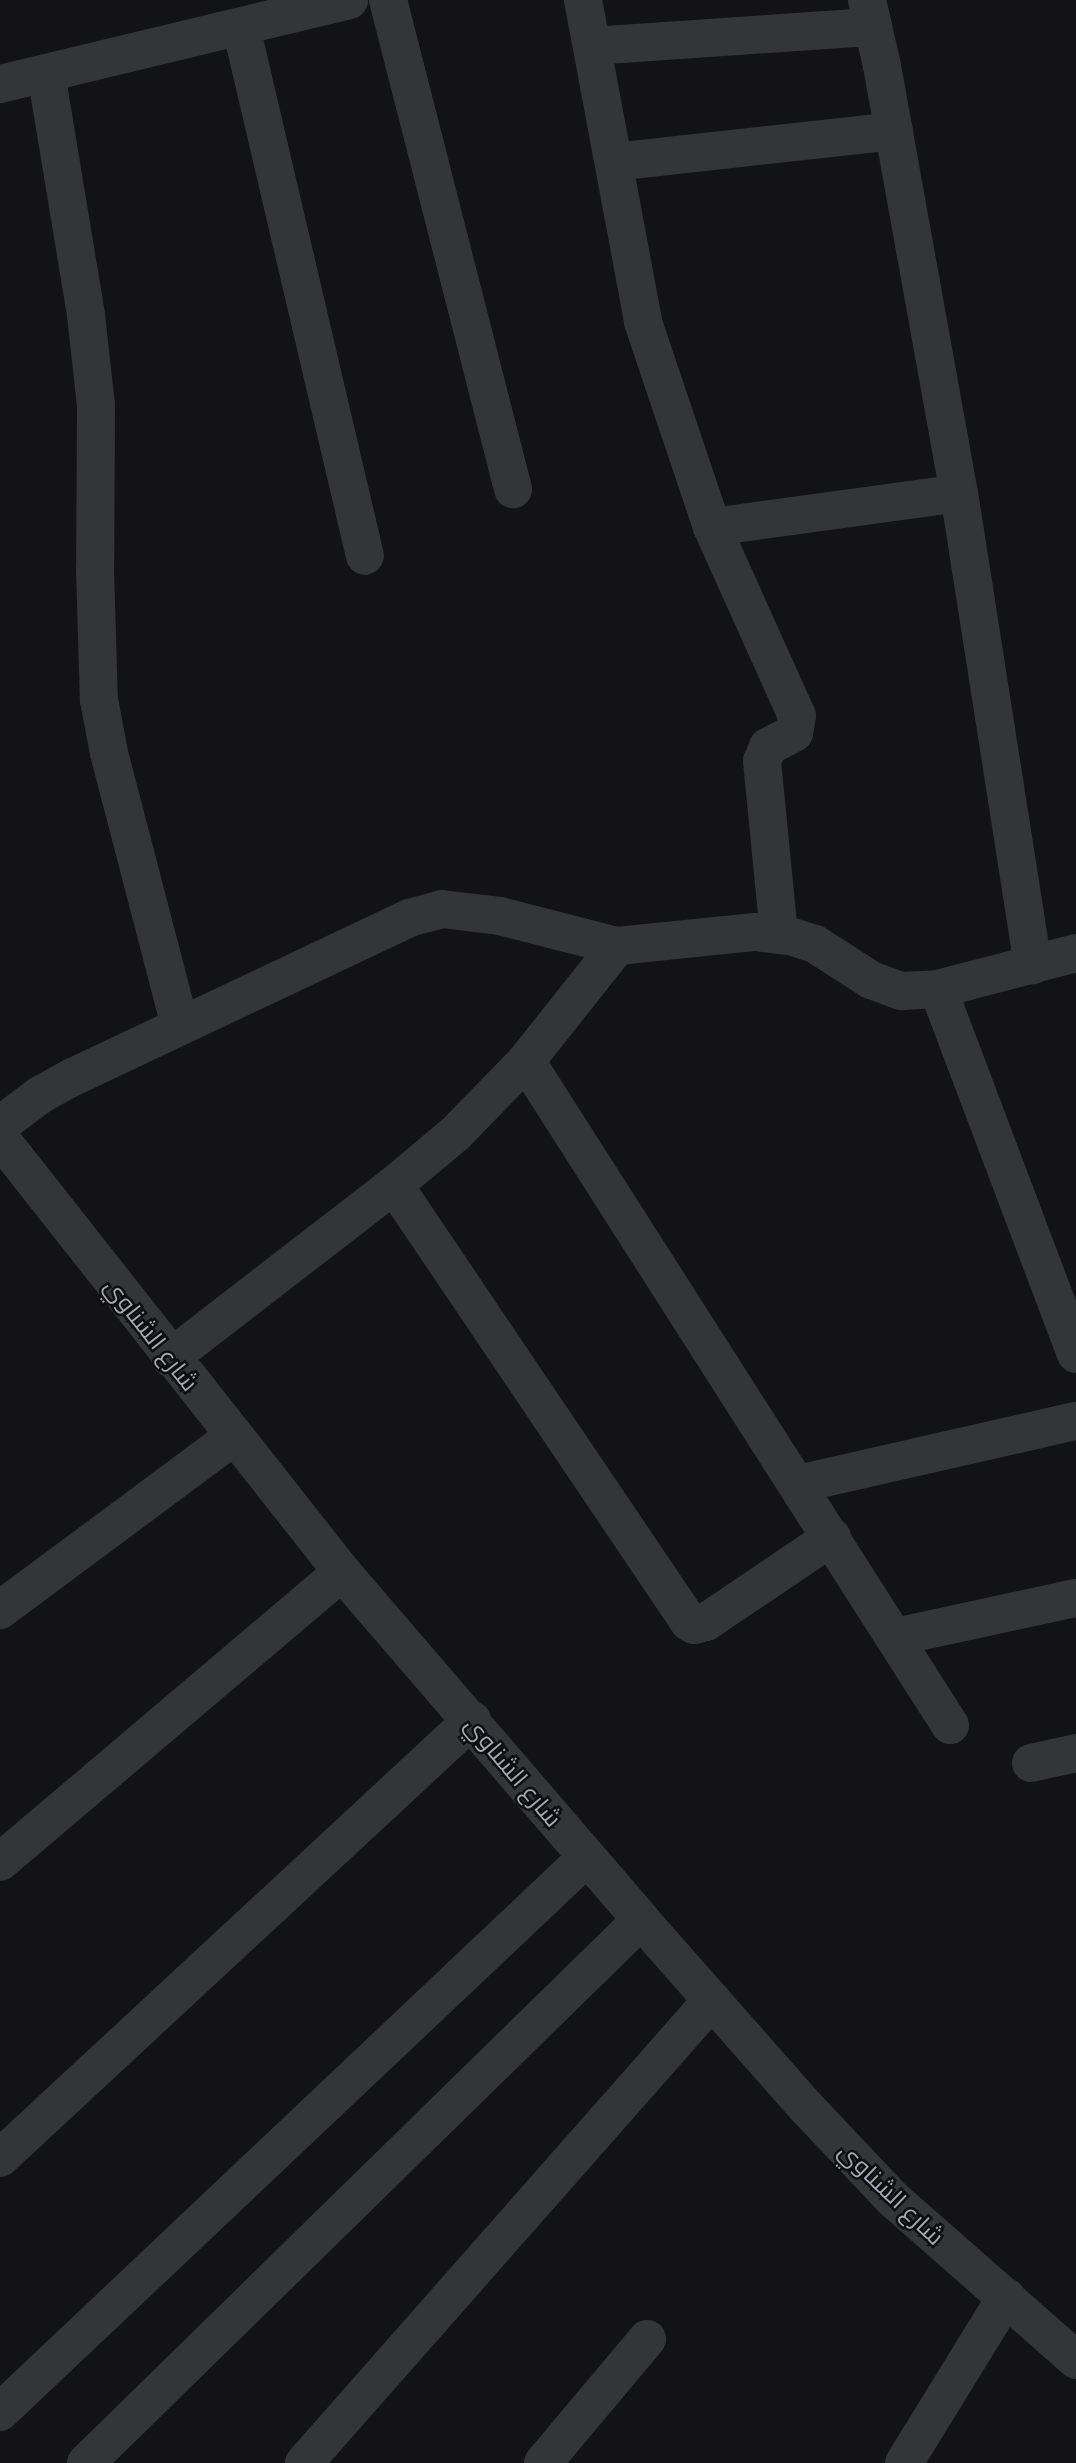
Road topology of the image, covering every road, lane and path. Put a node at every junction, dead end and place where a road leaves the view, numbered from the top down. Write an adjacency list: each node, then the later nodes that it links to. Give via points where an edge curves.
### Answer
1 (349, 0): 5 (street)
2 (388, 0): 11 (street)
3 (583, 0): 6 (street)
4 (870, 14): 6 (street); 9 (street)
5 (241, 27): 7 (street); 14 (street)
6 (592, 46): 10 (street)
7 (46, 73): 8 (street); 20 (street, via 86,314 96,405 94,569 99,700)
8 (0, 84)
9 (894, 131): 10 (street); 12 (street)
10 (614, 162): 13 (street, via 643,322)
11 (513, 489)
12 (959, 493): 13 (street); 18 (street)
13 (712, 527): 15 (street, via 797,716 794,733 768,747 762,761)
14 (365, 556)
15 (779, 935): 16 (street, via 755,932); 19 (street, via 815,944 871,981 902,990)
16 (617, 946): 20 (street, via 500,916 442,909 409,918); 21 (street)
17 (1076, 953): 18 (street)
18 (1033, 965): 19 (street)
19 (938, 989): 25 (street)
20 (180, 1026): 22 (street, via 40,1095)
21 (526, 1061): 24 (street, via 454,1134); 29 (street)
22 (0, 1125)
23 (0, 1138): 26 (street, شارع الشناوي)
24 (394, 1185): 26 (street); 30 (street, via 689,1622 700,1625)
25 (1076, 1354)
26 (170, 1358): 28 (street, شارع الشناوي)
27 (1076, 1421): 29 (street)
28 (233, 1437): 31 (street, شارع الشناوي); 33 (street)
29 (798, 1484): 30 (street)
30 (832, 1537): 34 (street)
31 (342, 1572): 35 (street, شارع الشناوي); 40 (street)
32 (1076, 1598): 34 (street)
33 (0, 1610)
34 (895, 1637): 36 (street)
35 (472, 1720): 39 (street, شارع الشناوي); 43 (street)
36 (950, 1725)
37 (1076, 1752): 38 (street)
38 (1031, 1763)
39 (586, 1858): 41 (street, شارع الشناوي); 47 (street)
40 (0, 1862)
41 (641, 1920): 42 (street, شارع الشناوي); 48 (street)
42 (712, 2000): 44 (street, شارع الشناوي, via 893,2199); 49 (street)
43 (0, 2158)
44 (1006, 2298): 46 (street, شارع الشناوي); 51 (street)
45 (647, 2339): 50 (street)
46 (1076, 2360)
47 (0, 2412)
48 (86, 2463)
49 (304, 2463)
50 (543, 2463)
51 (904, 2463)

